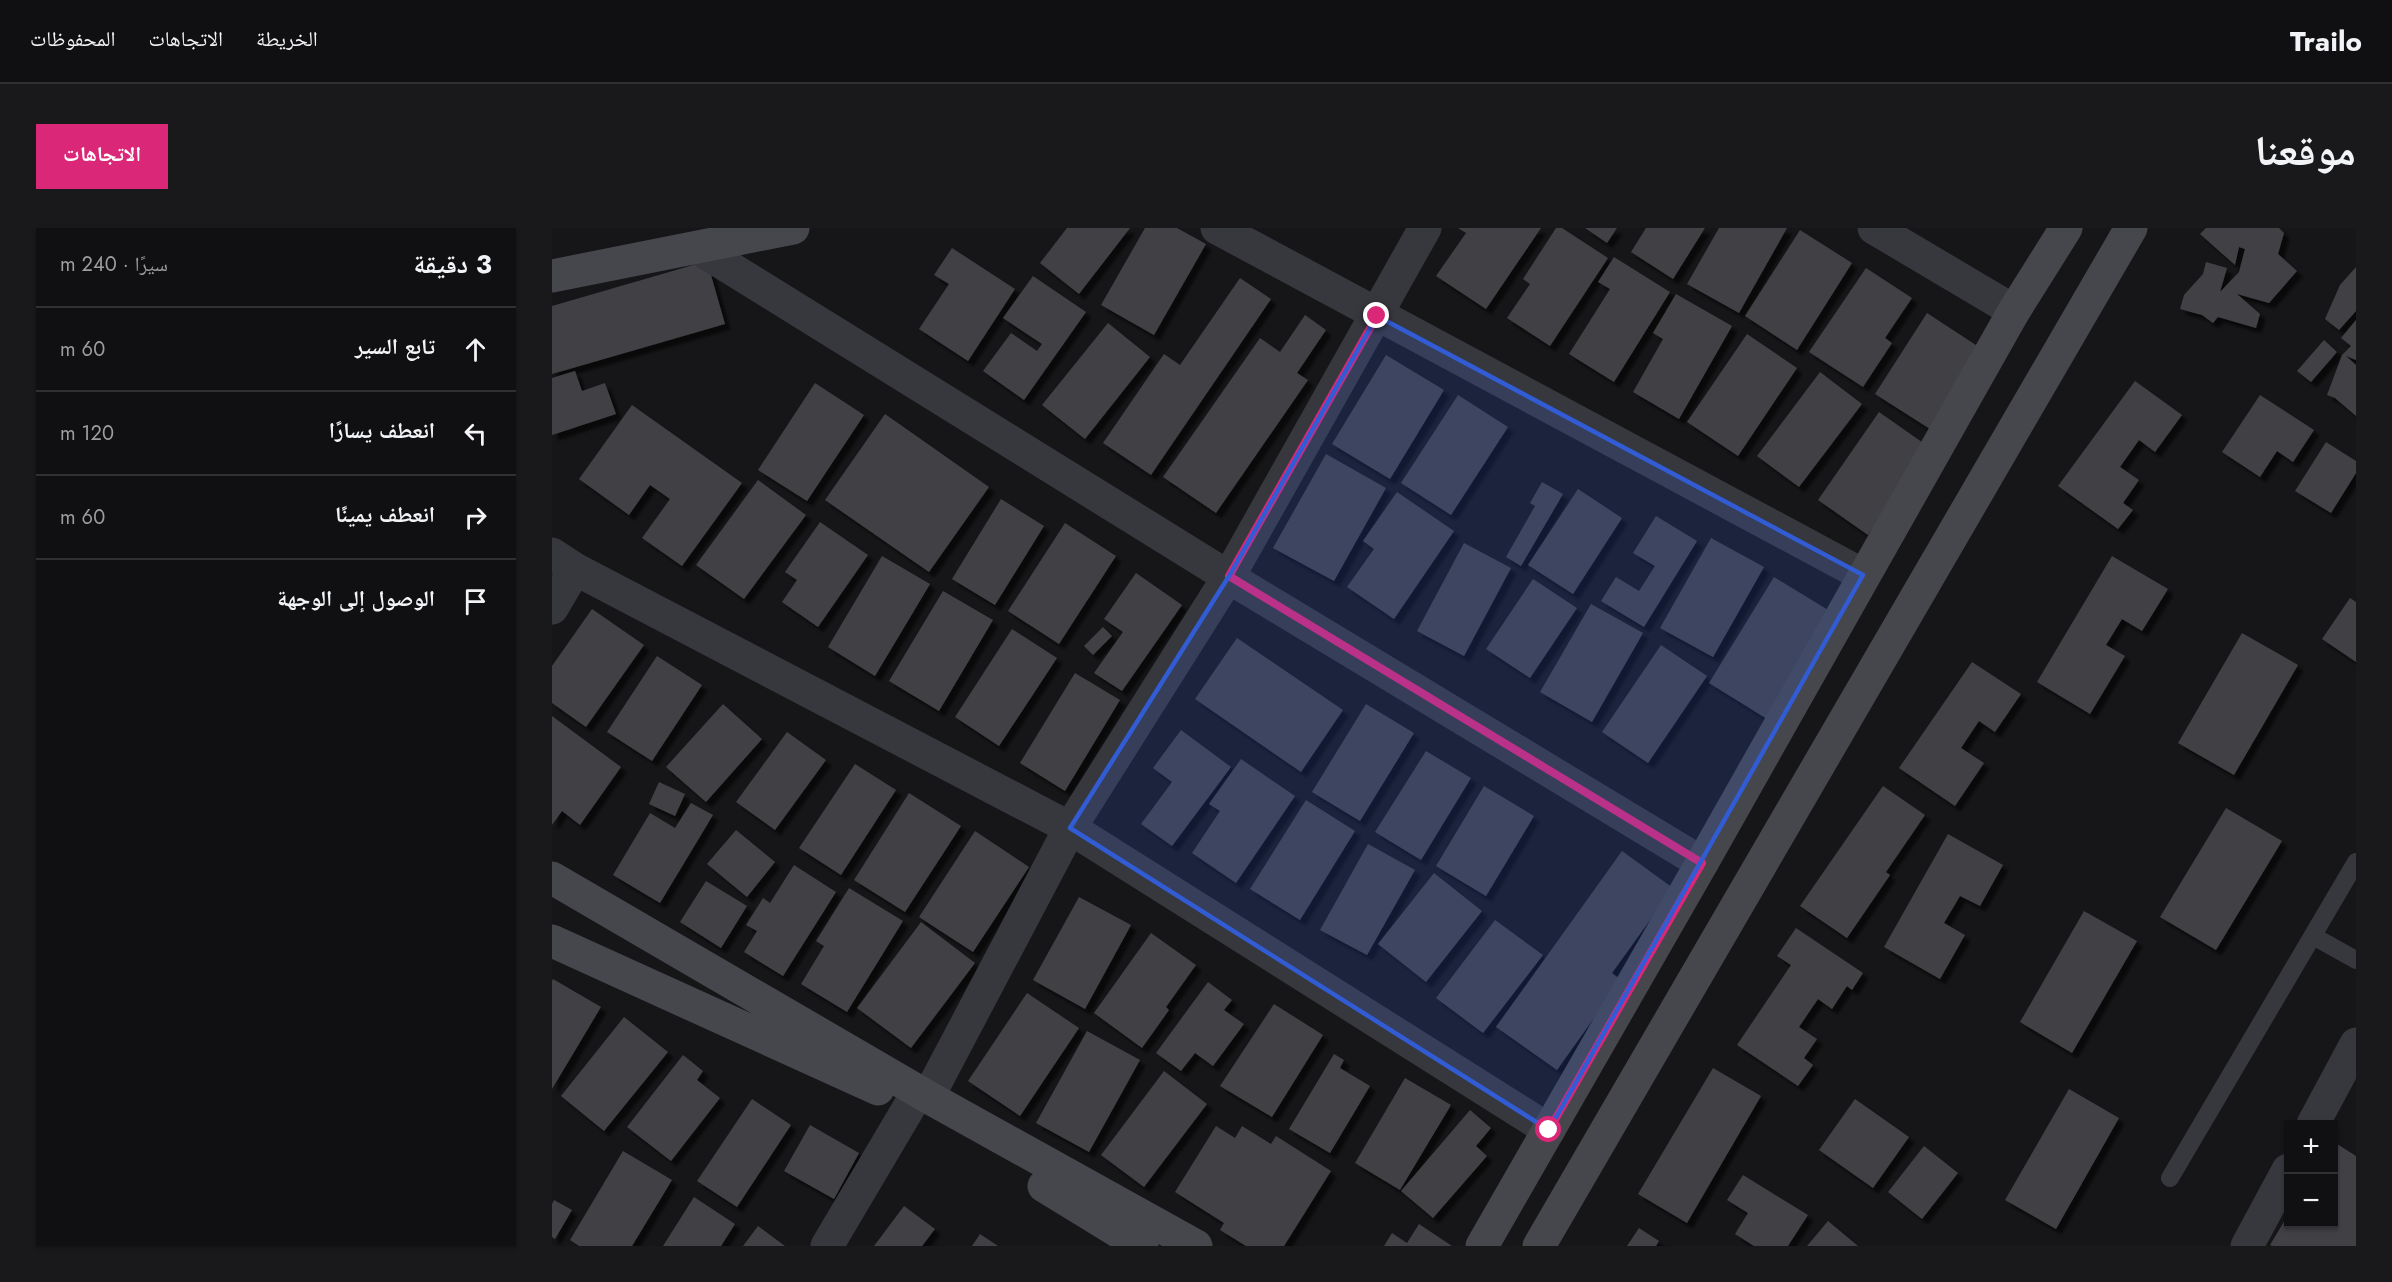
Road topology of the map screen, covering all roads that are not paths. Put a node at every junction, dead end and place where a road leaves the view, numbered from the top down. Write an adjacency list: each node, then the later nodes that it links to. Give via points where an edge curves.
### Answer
1 (793, 228): 7 (street)
2 (1217, 228): 10 (street)
3 (1425, 228): 10 (street)
4 (1874, 228): 9 (street)
5 (2066, 228): 9 (street)
6 (2131, 228): 32 (street)
7 (698, 248): 8 (street); 13 (street)
8 (552, 276)
9 (2014, 311): 12 (street)
10 (1377, 316): 12 (street); 13 (street)
11 (563, 562): 14 (street); 15 (street)
12 (1863, 575): 17 (street)
13 (1229, 576): 15 (street); 17 (street)
14 (552, 608)
15 (1070, 828): 23 (street); 25 (street)
16 (2356, 862): 19 (lane)
17 (1702, 863): 25 (street)
18 (552, 878): 23 (street)
19 (2313, 936): 21 (lane); 27 (lane)
20 (552, 941): 23 (street)
21 (2356, 960)
22 (2356, 1044): 24 (street)
23 (920, 1100): 28 (street); 29 (street); 30 (street)
24 (2316, 1120)
25 (1549, 1130): 31 (street)
26 (2287, 1174): 33 (street)
27 (2170, 1178)
28 (827, 1246)
29 (1142, 1246)
30 (1196, 1246)
31 (1482, 1246)
32 (1539, 1246)
33 (2247, 1246)

